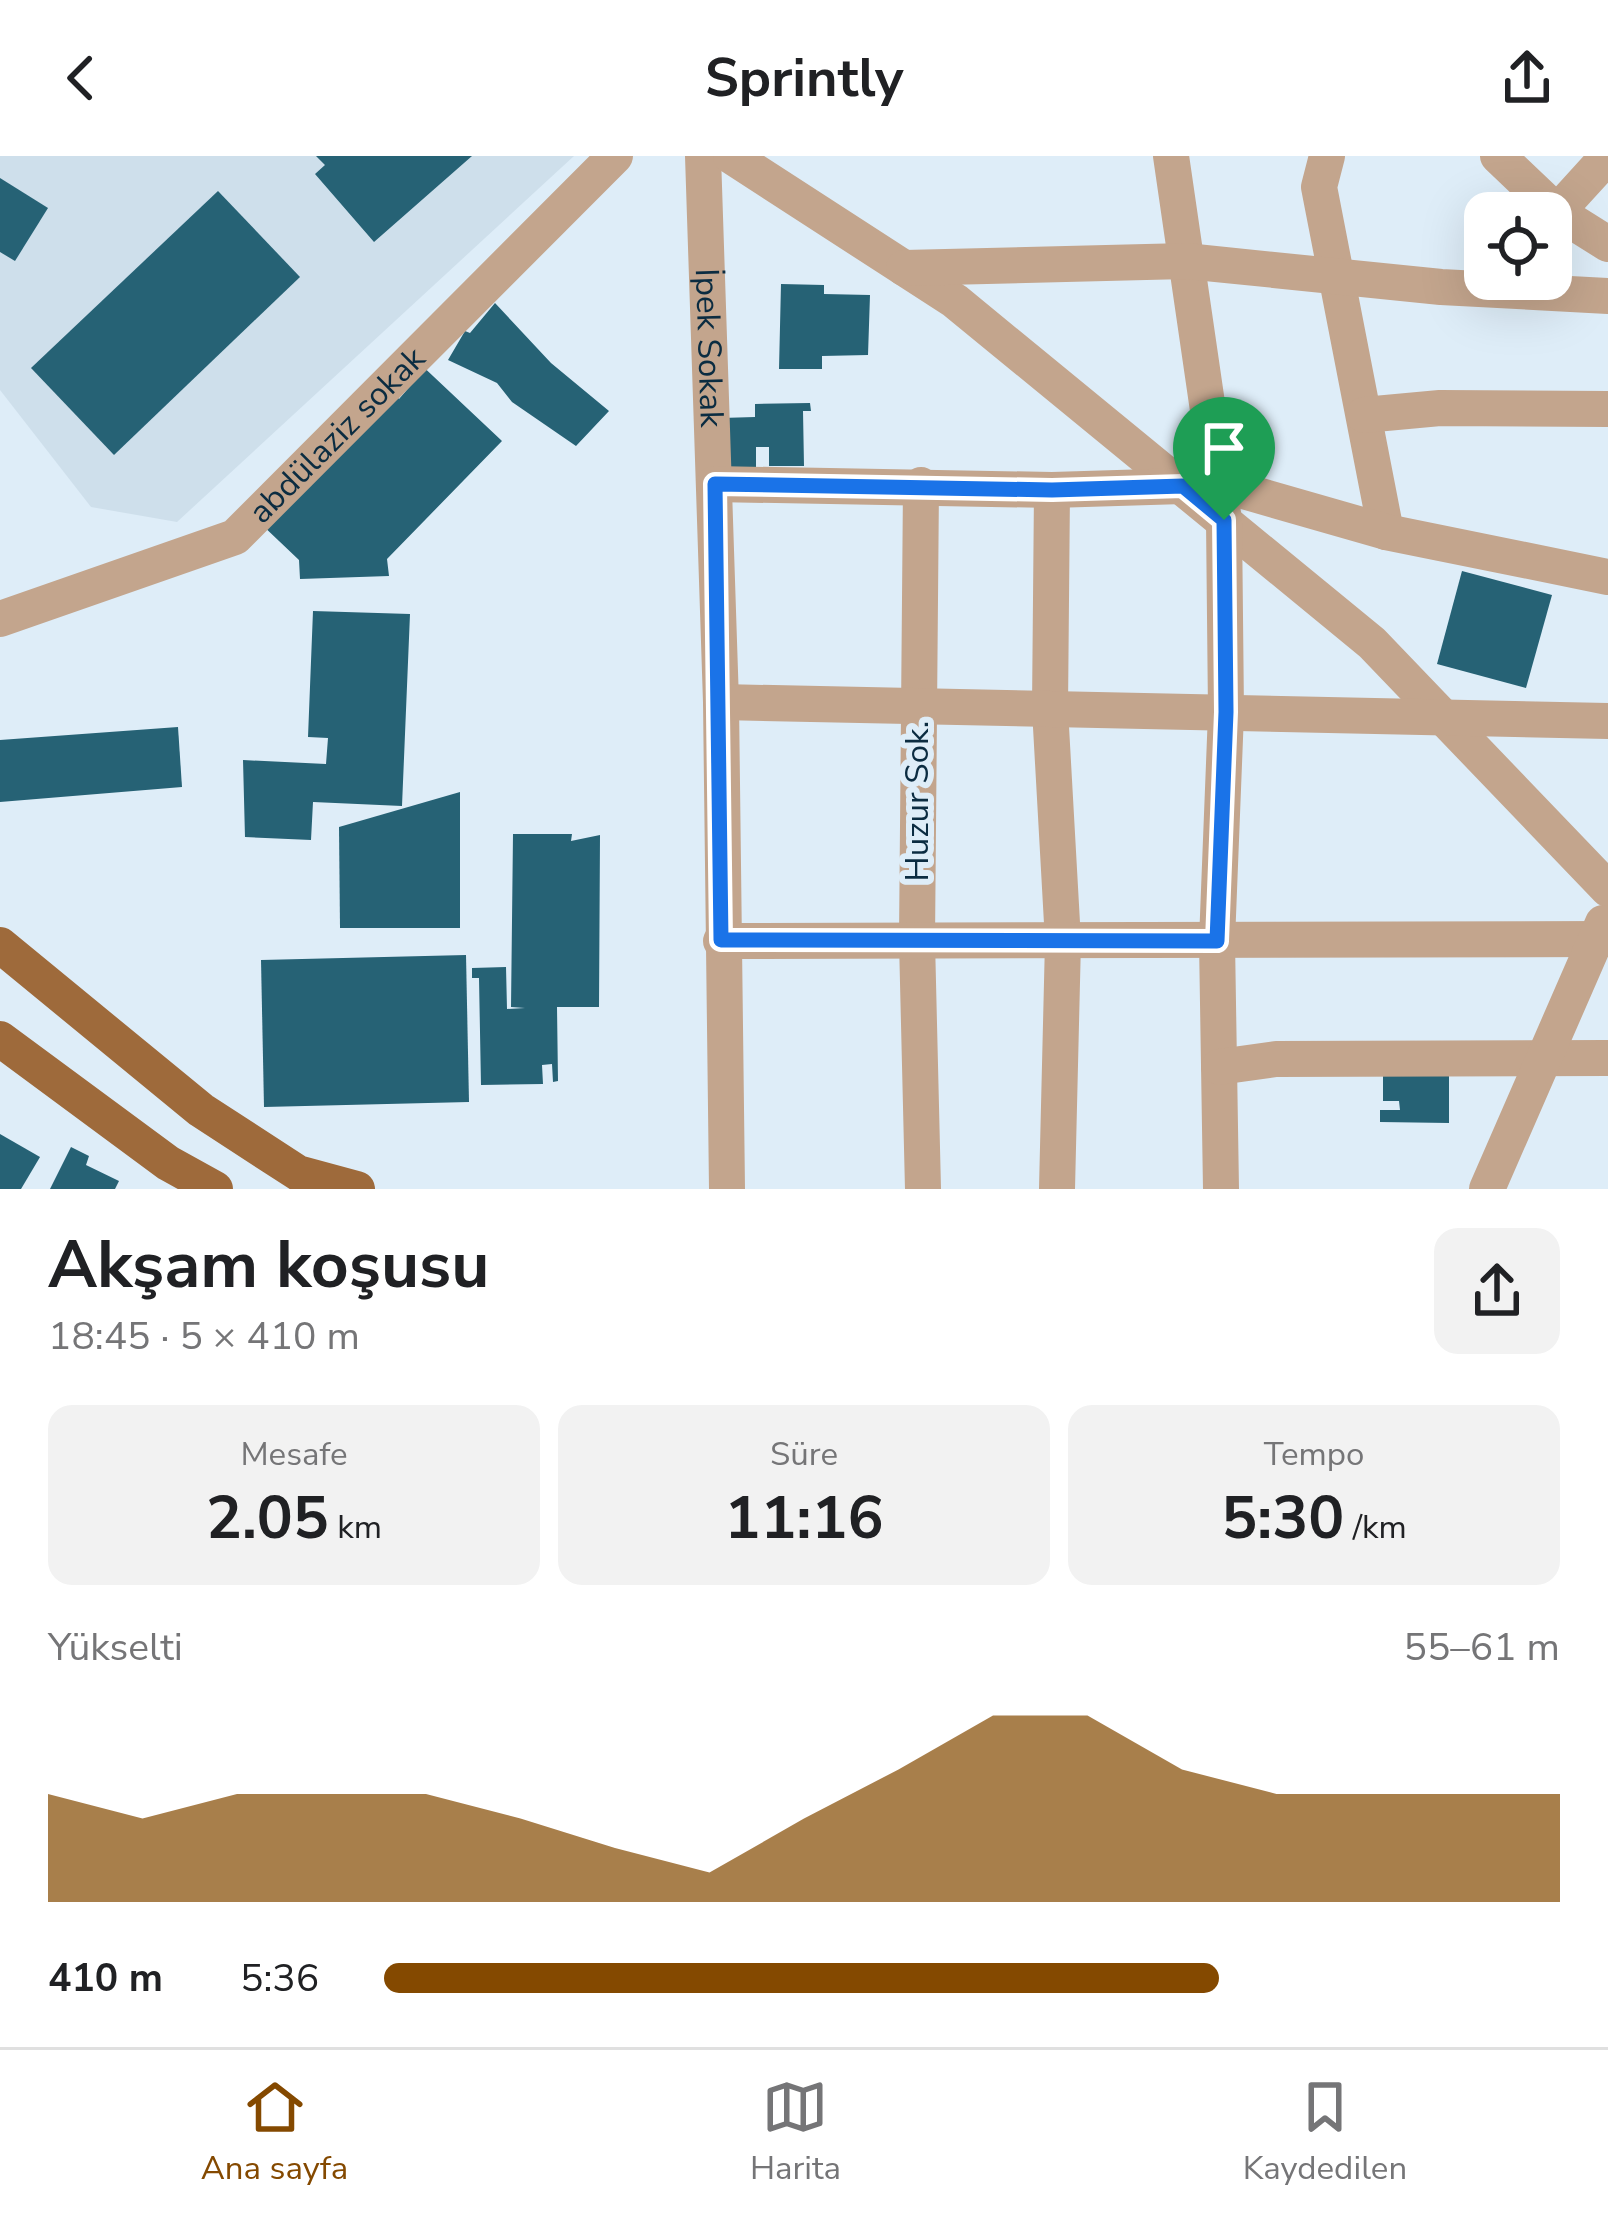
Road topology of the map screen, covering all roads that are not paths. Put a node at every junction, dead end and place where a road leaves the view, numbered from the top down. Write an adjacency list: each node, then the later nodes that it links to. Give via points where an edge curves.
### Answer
1 (615, 156): 25 (street, abdülaziz sokak, via 235,536)
2 (703, 156): 18 (street, İpek Sokak)
3 (1171, 156): 12 (street)
4 (1327, 156): 14 (street, via 1319,187)
5 (1498, 156): 8 (street)
6 (1608, 156): 9 (street)
7 (738, 158): 13 (street)
8 (1536, 192)
9 (1572, 196)
10 (1572, 221): 11 (street)
11 (1608, 244)
12 (1186, 261): 13 (street); 14 (street); 20 (street)
13 (904, 268): 20 (street)
14 (1337, 274): 15 (street); 17 (street)
15 (1608, 296)
16 (1608, 410): 17 (street)
17 (1364, 415): 23 (street)
18 (715, 484): 19 (street); 26 (street, İpek Sokak)
19 (921, 485): 21 (street); 27 (street, Huzur Sok.)
20 (1201, 485): 21 (street); 22 (street); 23 (street)
21 (1052, 490): 28 (street)
22 (1224, 520): 29 (street); 30 (street, via 1372,644)
23 (1385, 532): 24 (street)
24 (1608, 577)
25 (0, 619)
26 (721, 702): 27 (street); 34 (street, İpek Sokak)
27 (917, 706): 28 (street); 35 (street, Huzur Sok.)
28 (1050, 709): 29 (street); 36 (street)
29 (1226, 712): 30 (street); 37 (street)
30 (1442, 717): 31 (street); 32 (street)
31 (1608, 721)
32 (1608, 889)
33 (1604, 930): 37 (street); 41 (street)
34 (721, 940): 35 (street); 45 (street, İpek Sokak)
35 (917, 940): 36 (street); 46 (street, Huzur Sok.)
36 (1063, 941): 37 (street); 47 (street)
37 (1217, 941): 42 (street)
38 (0, 945): 44 (main road, via 201,1110 298,1173)
39 (2, 1046): 43 (main road)
40 (1608, 1058): 41 (street)
41 (1544, 1060): 42 (street, via 1276,1059); 49 (street)
42 (1219, 1067): 48 (street)
43 (215, 1189)
44 (357, 1189)
45 (728, 1189)
46 (923, 1189)
47 (1058, 1189)
48 (1221, 1189)
49 (1487, 1189)

